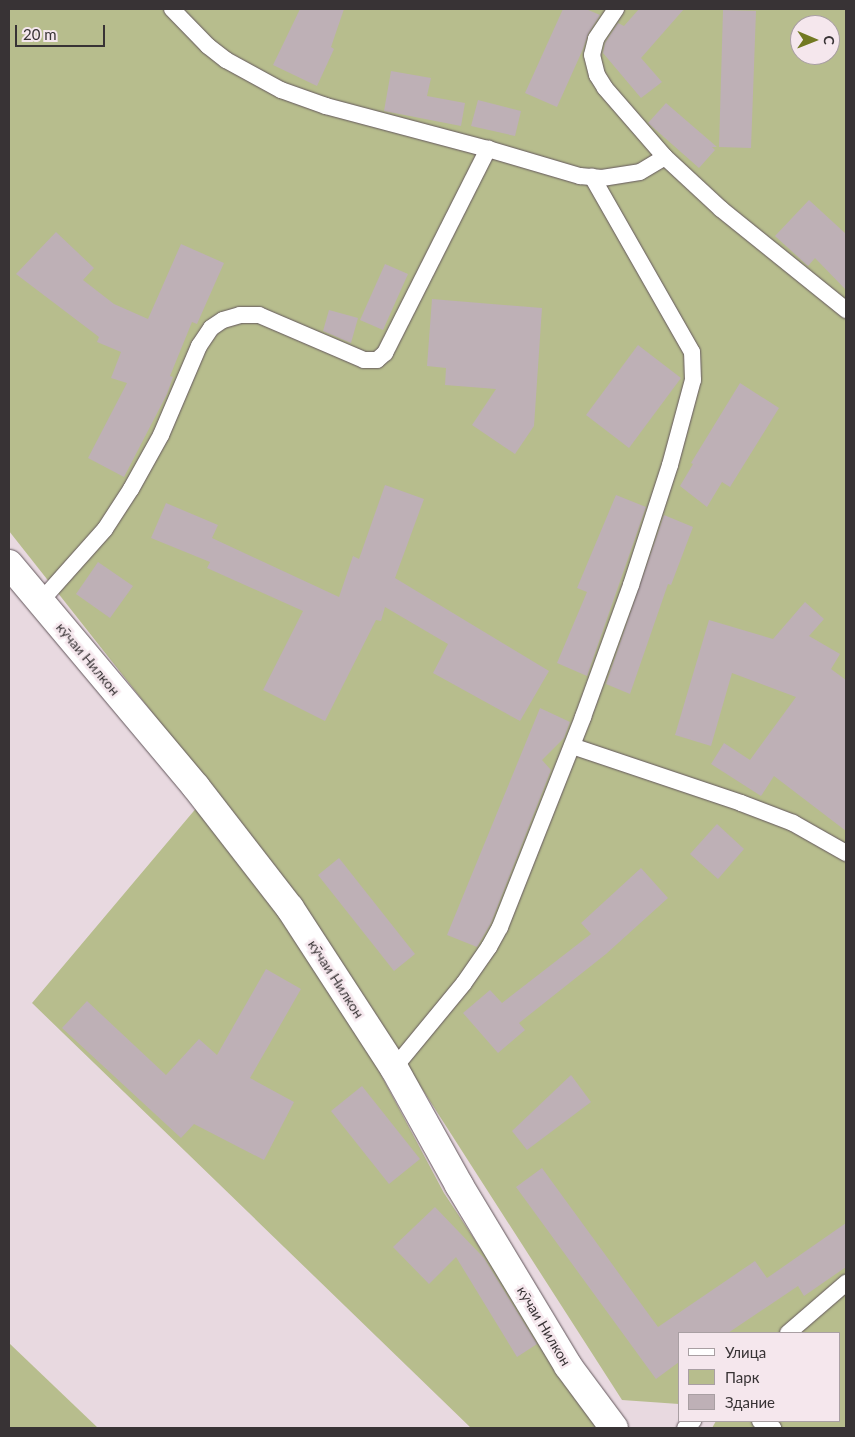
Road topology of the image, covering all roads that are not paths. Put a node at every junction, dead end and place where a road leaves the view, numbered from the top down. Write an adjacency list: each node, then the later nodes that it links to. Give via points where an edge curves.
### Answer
1 (172, 9): 3 (lane, via 226,60 281,90 326,106)
2 (616, 9): 4 (lane, via 596,39 593,66 605,88)
3 (488, 150): 5 (lane); 8 (lane, via 384,354 378,360 364,360 259,315 231,318 211,328 199,346 161,435 131,489 105,529)
4 (665, 157): 5 (lane, via 640,172); 6 (lane, via 721,209)
5 (592, 177): 9 (lane, via 682,332 692,352 693,369 670,465 631,585)
6 (846, 310)
7 (9, 564): 8 (street, кӯчаи Нилкон)
8 (40, 602): 11 (street, кӯчаи Нилкон, via 196,787 290,908)
9 (572, 746): 10 (lane, via 775,816 825,839); 11 (lane, via 489,948)
10 (846, 853)
11 (394, 1068): 15 (street, кӯчаи Нилкон, via 459,1185 568,1366)
12 (846, 1283): 13 (lane)
13 (789, 1332)
14 (762, 1422): 16 (lane)
15 (614, 1428)
16 (773, 1428)

